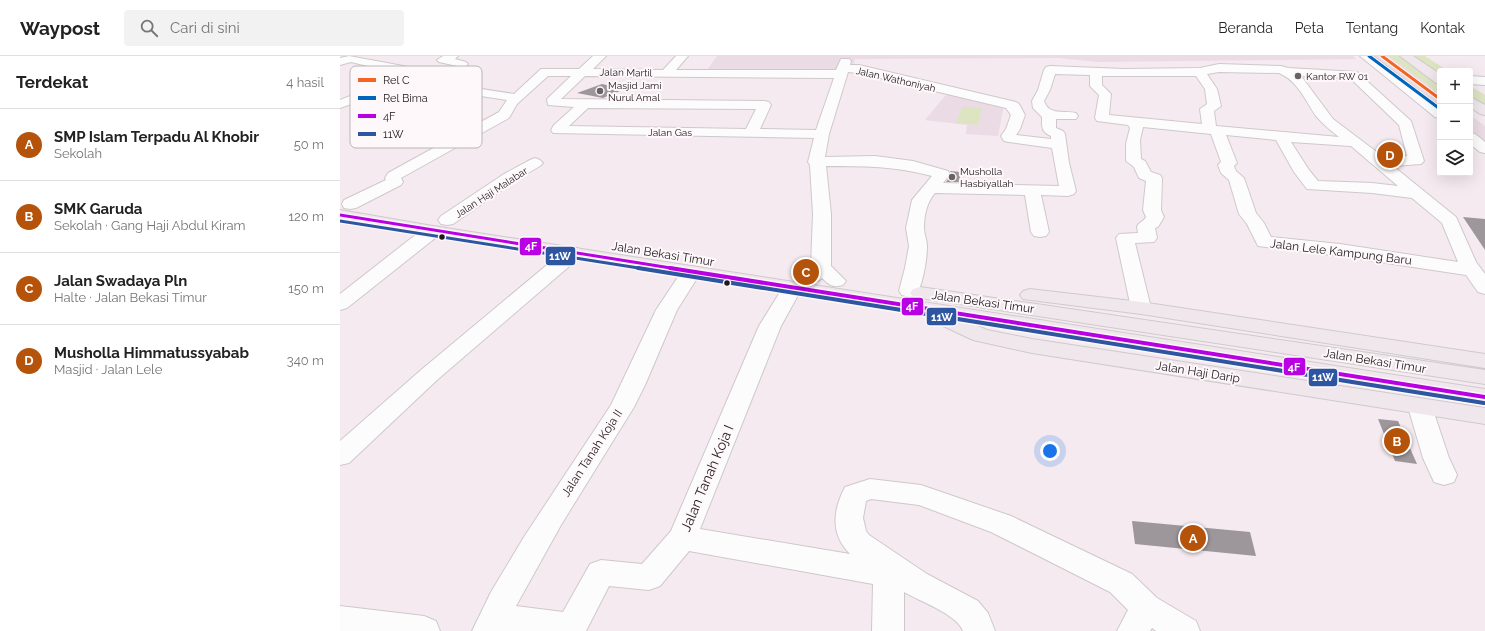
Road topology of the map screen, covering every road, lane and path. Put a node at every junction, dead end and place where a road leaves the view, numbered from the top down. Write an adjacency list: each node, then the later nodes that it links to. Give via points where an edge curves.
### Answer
1 (452, 56): 9 (street, via 442,60)
2 (600, 56): 16 (street)
3 (682, 56): 20 (street)
4 (1366, 56): 32 (street)
5 (1406, 56): 21 (main road)
6 (1425, 56): 10 (main road)
7 (340, 62): 8 (street, via 351,59)
8 (372, 63): 11 (street); 12 (street)
9 (462, 64)
10 (1436, 64)
11 (361, 66)
12 (385, 66)
13 (350, 69): 15 (street)
14 (842, 70): 20 (street, Jalan Martil, via 715,77 706,74); 40 (street); 44 (street, Jalan Wathoniyah, via 859,69 1013,106 1018,115 1008,137 1034,148)
15 (340, 72)
16 (584, 72): 20 (street, Jalan Martil); 26 (street, Jalan Martil, via 546,67); 29 (street, via 553,100)
17 (1096, 72): 18 (street); 33 (street, via 1050,70 1038,100 1040,108); 35 (street, via 1096,86 1105,94 1102,118)
18 (1200, 72): 19 (street, via 1215,64); 37 (street, Jalan Lele Kampung Baru, via 1211,88 1214,106 1207,109)
19 (1288, 72): 43 (street, via 1304,88 1326,120); 47 (street, via 1353,75 1406,124 1416,161)
20 (667, 73)
21 (1437, 78)
22 (340, 90): 25 (street)
23 (1476, 90): 31 (main road)
24 (482, 92): 26 (street)
25 (350, 93)
26 (517, 98): 36 (street, via 504,115)
27 (350, 100): 28 (street)
28 (340, 104)
29 (585, 104): 30 (street); 38 (street, Jalan Gas, via 558,130)
30 (672, 105): 38 (street); 39 (street, via 764,105)
31 (1485, 111)
32 (1437, 112)
33 (1049, 115): 34 (street); 44 (street, via 1049,130 1058,134)
34 (1071, 116)
35 (1136, 122): 37 (street); 65 (street, via 1135,126 1138,128 1132,140 1134,160 1140,164 1145,175 1154,178 1152,211 1155,217 1153,222 1146,226 1148,238 1125,238)
36 (482, 127)
37 (1214, 130): 41 (street); 57 (street, Jalan Lele Kampung Baru, via 1229,163 1226,165 1228,172 1236,178 1248,214 1264,242 1272,249 1340,250)
38 (652, 132): 39 (street, Jalan Gas)
39 (751, 133): 40 (street, Jalan Gas)
40 (822, 134): 48 (street)
41 (1281, 137): 43 (street); 52 (street, via 1312,186 1372,188)
42 (1473, 139): 46 (street)
43 (1355, 142): 47 (street)
44 (1058, 144): 51 (street, via 1068,191)
45 (444, 148): 53 (street, via 394,176 395,182)
46 (1485, 149)
47 (1378, 161): 52 (street)
48 (816, 162): 50 (street, via 868,160 912,166 942,174); 59 (street, via 822,214)
49 (534, 163): 54 (street, Jalan Haji Malabar)
50 (931, 188): 51 (street); 63 (street, via 920,200 915,228 918,246)
51 (1032, 190): 55 (street)
52 (1415, 193): 57 (street, via 1450,221 1466,262)
53 (343, 207): 54 (main road, Jalan Bekasi Timur)
54 (440, 226): 56 (main road, Jalan Bekasi Timur); 59 (main road, Jalan Bekasi Timur); 64 (street, Jalan Haji Malabar)
55 (1040, 232)
56 (573, 253): 58 (main road, Jalan Bekasi Timur); 71 (street, via 429,375)
57 (1472, 270): 61 (street)
58 (691, 272): 59 (main road, Jalan Bekasi Timur); 76 (street, Jalan Tanah Koja II, via 664,315 623,405 557,508 500,605)
59 (808, 277): 60 (street); 63 (main road, Jalan Bekasi Timur); 73 (street, Jalan Tanah Koja I, via 770,326)
60 (836, 281): 63 (main road, Jalan Bekasi Timur)
61 (1485, 288)
62 (945, 296): 63 (main road, Jalan Bekasi Timur); 65 (main road, via 1035,295); 67 (main road, Jalan Bekasi Timur)
63 (913, 299): 68 (main road, Jalan Bekasi Timur); 69 (main road, Jalan Haji Darip, via 981,335 1032,346)
64 (340, 304)
65 (1141, 308): 66 (main road)
66 (1485, 360)
67 (1485, 377)
68 (1485, 397)
69 (1420, 407): 70 (main road, Jalan Haji Darip); 72 (street)
70 (1485, 416)
71 (340, 456)
72 (1444, 475)
73 (682, 538): 76 (street, via 648,578 601,573 572,628); 78 (street, Jalan Tanah Koja I, via 885,573 888,578)
74 (1139, 619): 79 (street, via 1121,583 1001,524 921,495 870,489 855,494 848,513 851,530 858,544 906,578 970,613); 80 (street)
75 (340, 620): 77 (street)
76 (492, 624)
77 (424, 631)
78 (888, 631)
79 (979, 631)
80 (1184, 631)

